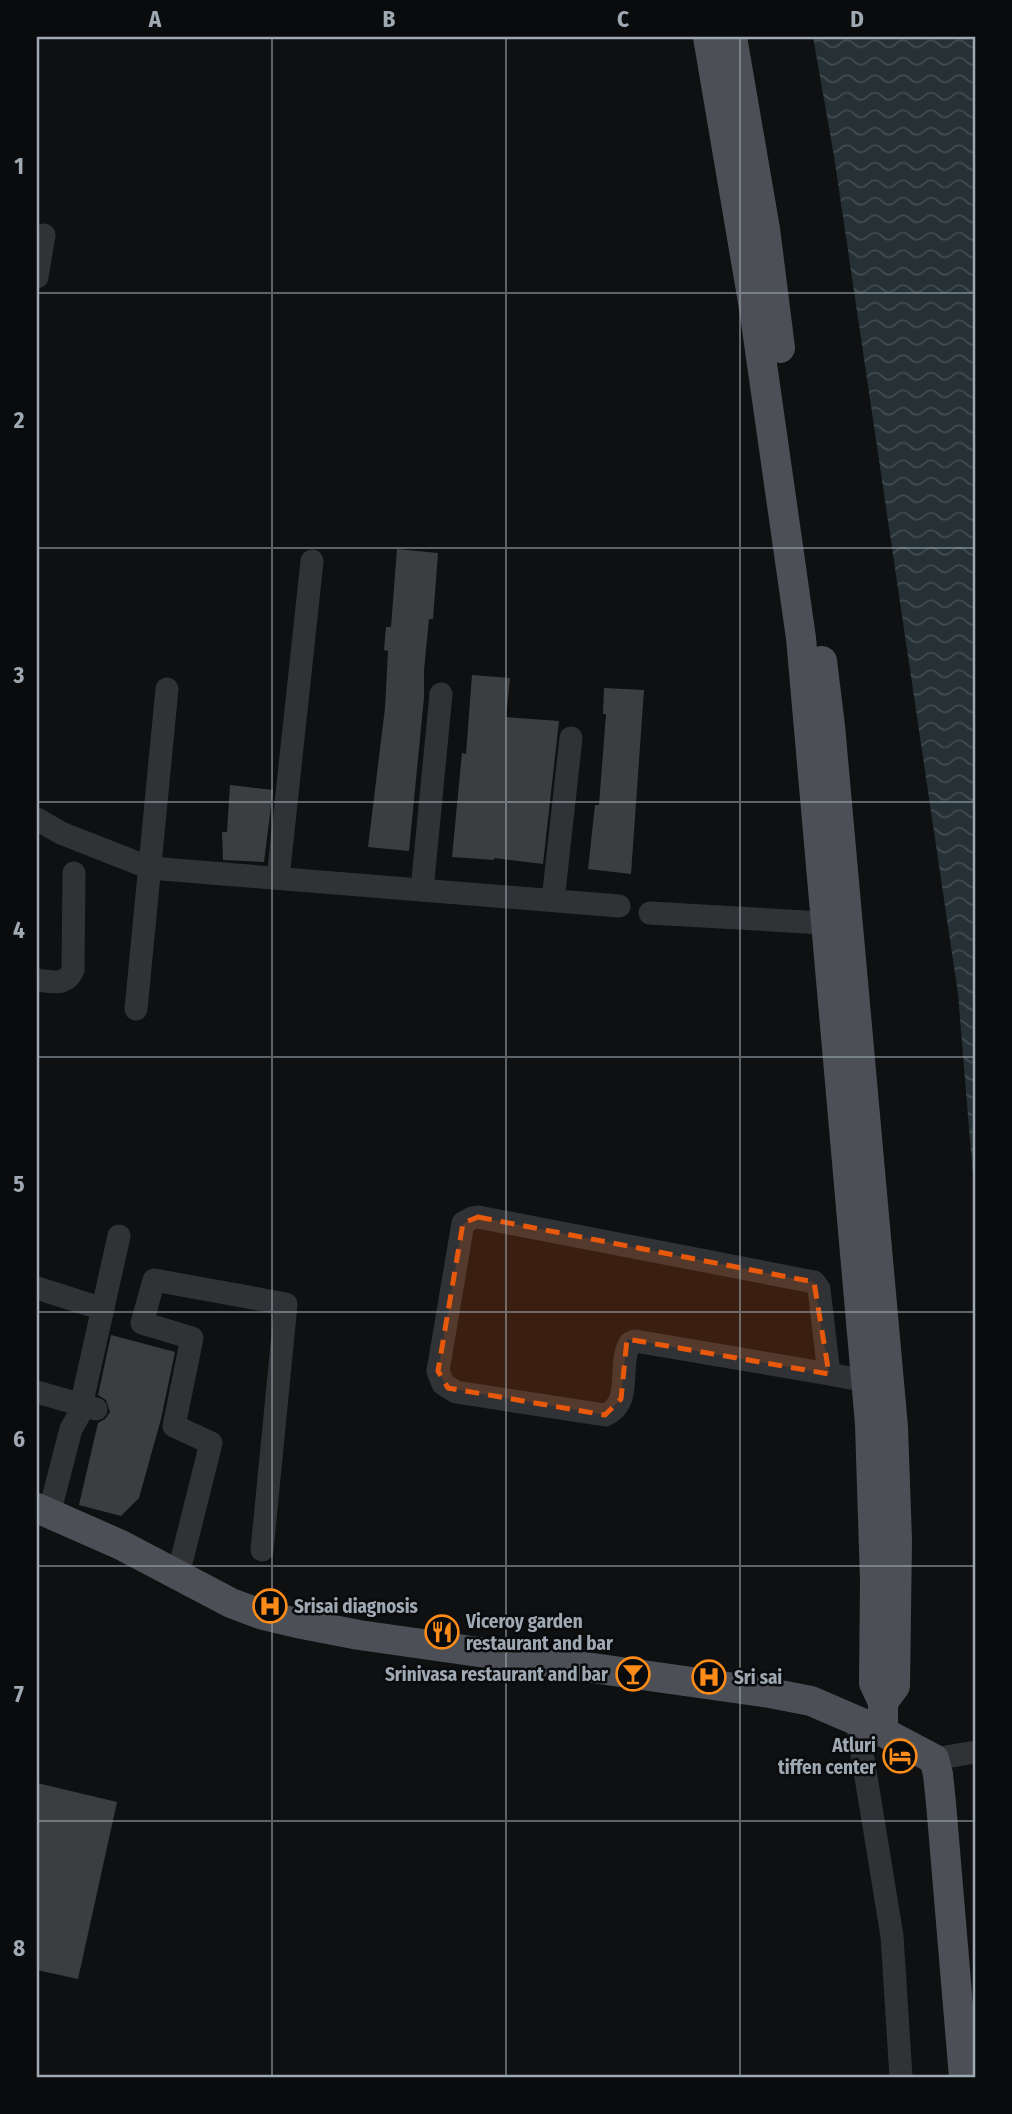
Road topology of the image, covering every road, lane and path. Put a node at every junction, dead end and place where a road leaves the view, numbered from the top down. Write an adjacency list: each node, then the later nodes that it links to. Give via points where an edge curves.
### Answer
1 (708, 37): 8 (main road, via 765,381 800,638)
2 (732, 37): 8 (main road, via 765,229)
3 (44, 235): 4 (street)
4 (37, 277)
5 (312, 561): 13 (street)
6 (167, 688): 11 (street)
7 (441, 694): 14 (street)
8 (816, 697): 18 (main road)
9 (571, 738): 15 (street)
10 (37, 820): 11 (street)
11 (150, 868): 13 (street); 20 (street)
12 (74, 873): 19 (street, via 69,979)
13 (278, 878): 14 (street)
14 (422, 890): 15 (street)
15 (553, 900): 16 (street)
16 (620, 906)
17 (650, 913): 18 (street)
18 (836, 923): 23 (main road)
19 (37, 980)
20 (136, 1009)
21 (119, 1236): 24 (street)
22 (37, 1288): 24 (street)
23 (871, 1295): 26 (main road); 32 (main road, via 893,1427 897,1540 895,1686)
24 (103, 1309): 28 (street)
25 (829, 1374): 25 (street, via 814,1282 478,1217 463,1223 438,1371 443,1384 456,1392 605,1415 617,1408 621,1399 626,1352 635,1341); 26 (street)
26 (866, 1381): 32 (main road, via 875,1580 874,1684)
27 (37, 1392): 28 (street)
28 (89, 1407): 29 (street, via 71,1430)
29 (41, 1515): 31 (main road, via 121,1545); 33 (main road, via 215,1615 269,1635 383,1655 811,1712)
30 (262, 1550): 31 (street, via 286,1304 154,1280 142,1324 192,1338 174,1426 211,1443)
31 (178, 1575): 33 (main road, via 231,1603 297,1623 770,1693)
32 (883, 1702): 34 (main road)
33 (825, 1708): 34 (main road)
34 (870, 1727): 36 (main road); 37 (street)
35 (975, 1752): 36 (street)
36 (934, 1759): 38 (main road)
37 (901, 2077)
38 (964, 2077)

